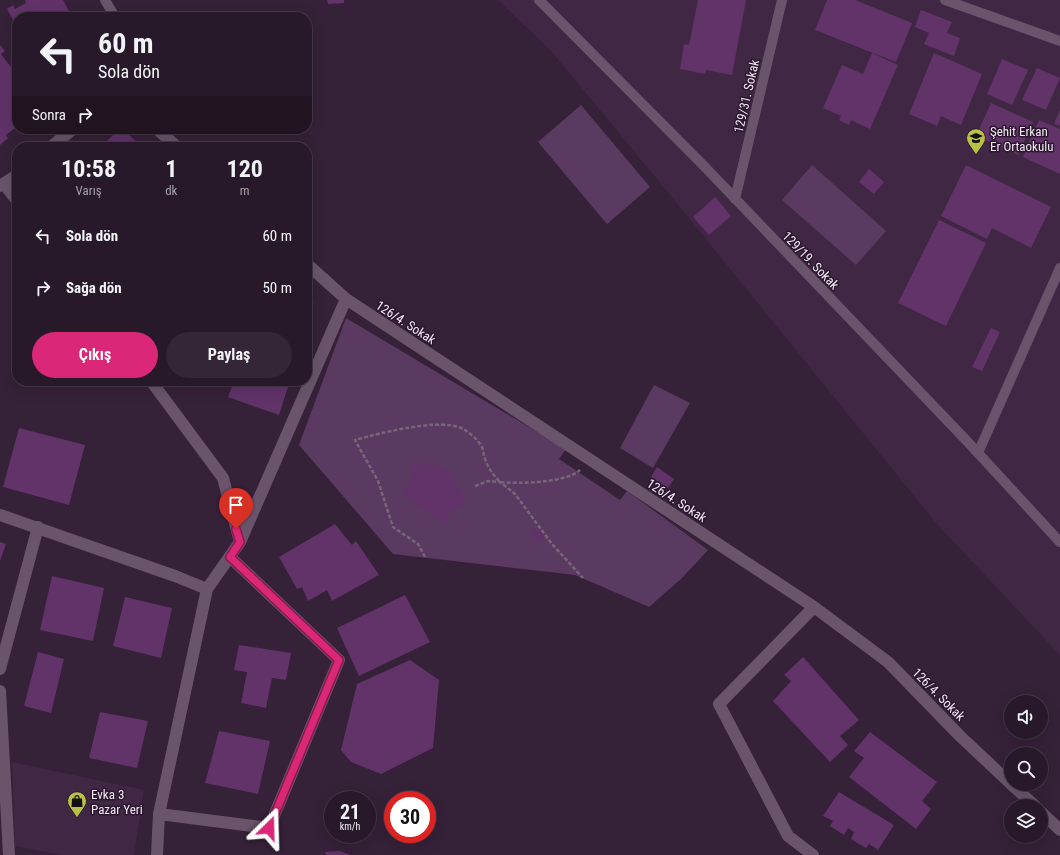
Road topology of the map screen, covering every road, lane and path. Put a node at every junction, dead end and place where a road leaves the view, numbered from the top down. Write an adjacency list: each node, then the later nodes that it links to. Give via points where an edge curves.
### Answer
1 (105, 0): 5 (lane)
2 (539, 0): 14 (lane, 129/19. Sokak)
3 (782, 0): 14 (lane, 129/31. Sokak)
4 (945, 0): 6 (lane)
5 (112, 12)
6 (1060, 41)
7 (67, 134): 9 (street)
8 (163, 134): 10 (street)
9 (57, 142)
10 (171, 142)
11 (12, 178): 12 (street)
12 (2, 186): 13 (street)
13 (12, 196)
14 (735, 199): 21 (lane, 129/19. Sokak)
15 (312, 268): 17 (street, 126/4. Sokak)
16 (1060, 268): 21 (lane)
17 (346, 299): 18 (street); 22 (street, 126/4. Sokak)
18 (312, 377)
19 (155, 386): 27 (street, via 223,478)
20 (308, 386): 27 (street)
21 (978, 453): 28 (lane, 129/19. Sokak)
22 (589, 459): 23 (path, via 578,472 567,476 531,482); 33 (street, 126/4. Sokak)
23 (500, 482): 24 (path, via 488,481); 30 (path, via 488,466 482,445 461,428 422,426 355,440 378,481 393,527 418,544); 31 (path, via 515,494 552,544)
24 (475, 486)
25 (0, 515): 26 (street)
26 (38, 527): 32 (street); 34 (street)
27 (240, 542): 29 (street)
28 (1060, 542)
29 (230, 557): 32 (street); 39 (street, via 339,660 269,828)
30 (425, 557)
31 (583, 578)
32 (207, 589): 39 (street)
33 (814, 607): 36 (street, 126/4. Sokak, via 888,662); 44 (street, via 719,704 788,836)
34 (0, 669)
35 (0, 691): 42 (street)
36 (1004, 777)
37 (1019, 791): 38 (street, 126/4. Sokak)
38 (1027, 799)
39 (158, 814): 43 (street)
40 (1048, 819): 41 (street)
41 (1060, 830)
42 (9, 855)
43 (157, 855)
44 (813, 855)

